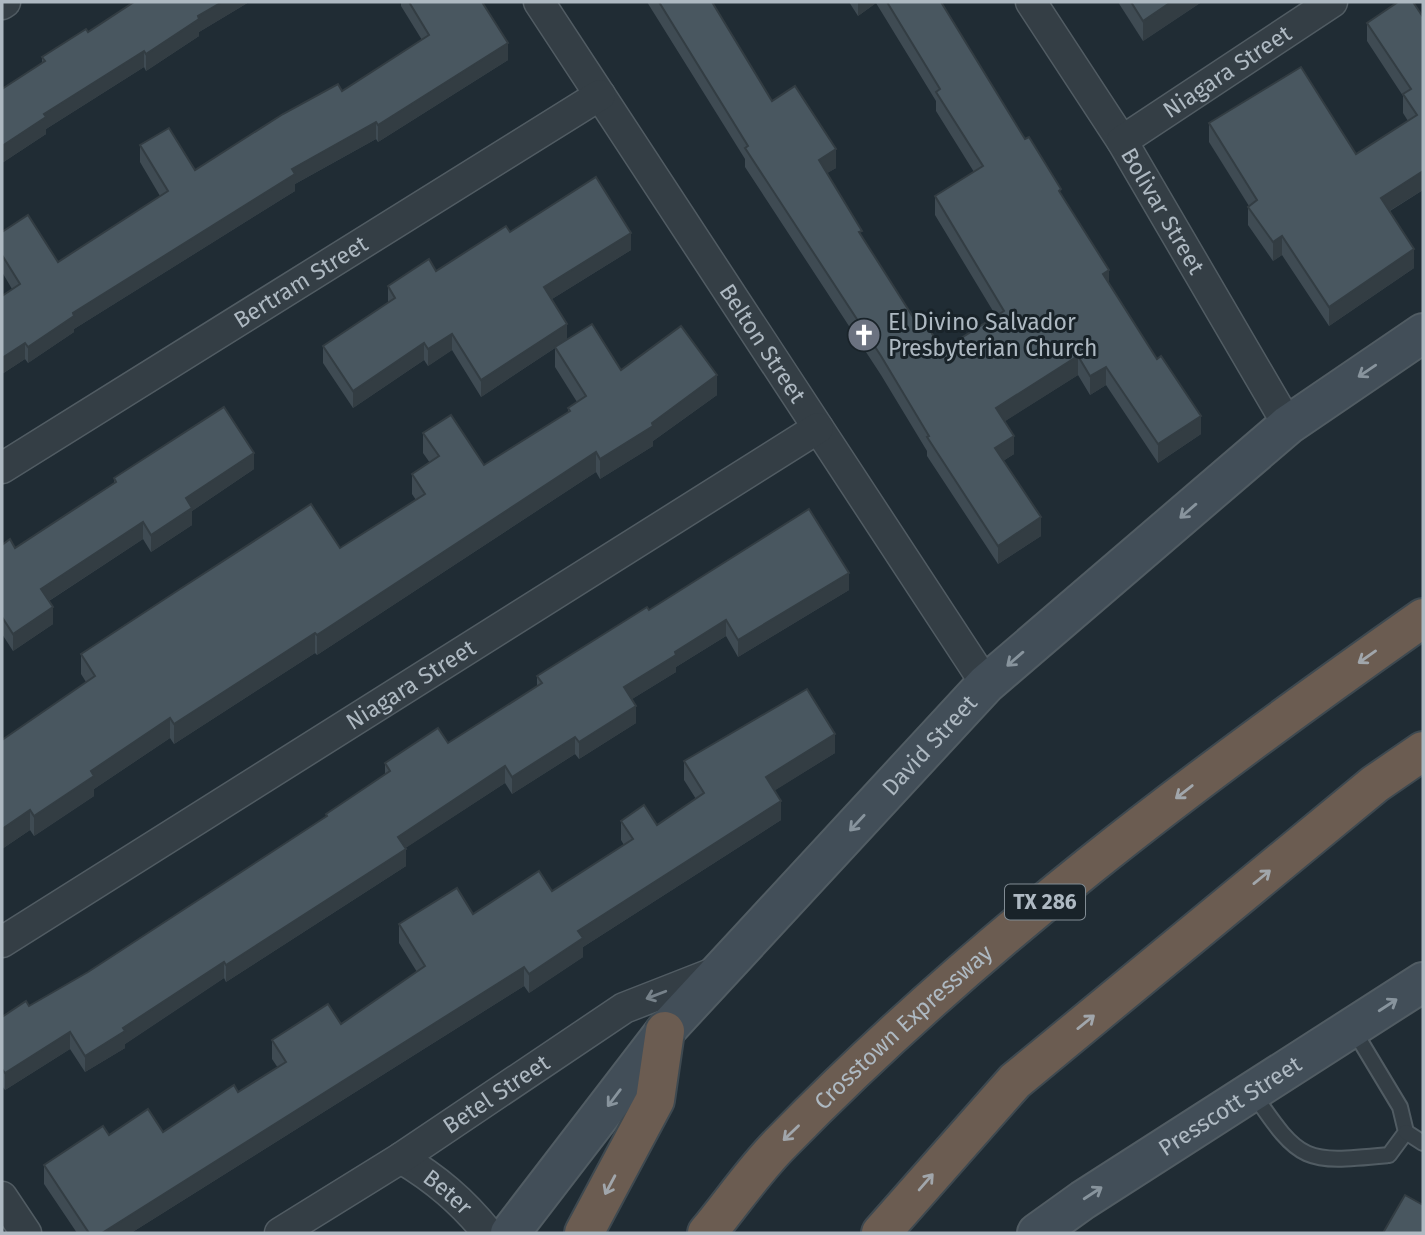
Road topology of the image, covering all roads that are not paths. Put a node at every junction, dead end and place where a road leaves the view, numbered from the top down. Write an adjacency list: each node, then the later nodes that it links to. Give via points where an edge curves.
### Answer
1 (539, 2): 4 (street, Belton Street)
2 (1031, 2): 5 (street, Bolivar Street)
3 (1332, 2): 5 (street, Niagara Street)
4 (600, 96): 8 (street, Belton Street); 9 (street, Bertram Street)
5 (1122, 141): 7 (street, Bolivar Street)
6 (1423, 333): 7 (main road, David Street, one-way to 7)
7 (1288, 425): 11 (main road, David Street, one-way to 11)
8 (818, 428): 11 (street, Belton Street); 13 (street, Niagara Street)
9 (2, 468)
10 (1423, 618): 28 (highway, Crosstown Expressway / TX 286, one-way to 28, via 1253,738 978,955 779,1145)
11 (986, 684): 14 (main road, David Street, one-way to 14)
12 (1423, 751): 29 (highway, one-way to 12, via 1015,1081 1375,785)
13 (2, 942)
14 (720, 971): 17 (main road, David Street); 21 (street, Betel Street, one-way to 21, via 624,1008)
15 (1423, 982): 16 (main road, Presscott Street, one-way to 15)
16 (1352, 1028): 18 (main road, Presscott Street); 19 (lane, via 1400,1107)
17 (665, 1031): 26 (main road, David Street, one-way to 26); 27 (highway, one-way to 27, via 655,1100)
18 (1252, 1092): 19 (lane, via 1283,1138 1314,1159 1389,1155); 30 (main road, Presscott Street, one-way to 18)
19 (1406, 1132): 20 (lane)
20 (1423, 1143)
21 (401, 1158): 24 (street, Betel Street); 25 (street, Beter, via 435,1178 465,1204)
22 (2, 1197): 23 (street)
23 (26, 1233)
24 (279, 1233)
25 (488, 1233)
26 (510, 1233)
27 (584, 1233)
28 (707, 1233)
29 (881, 1233)
30 (1037, 1233)

